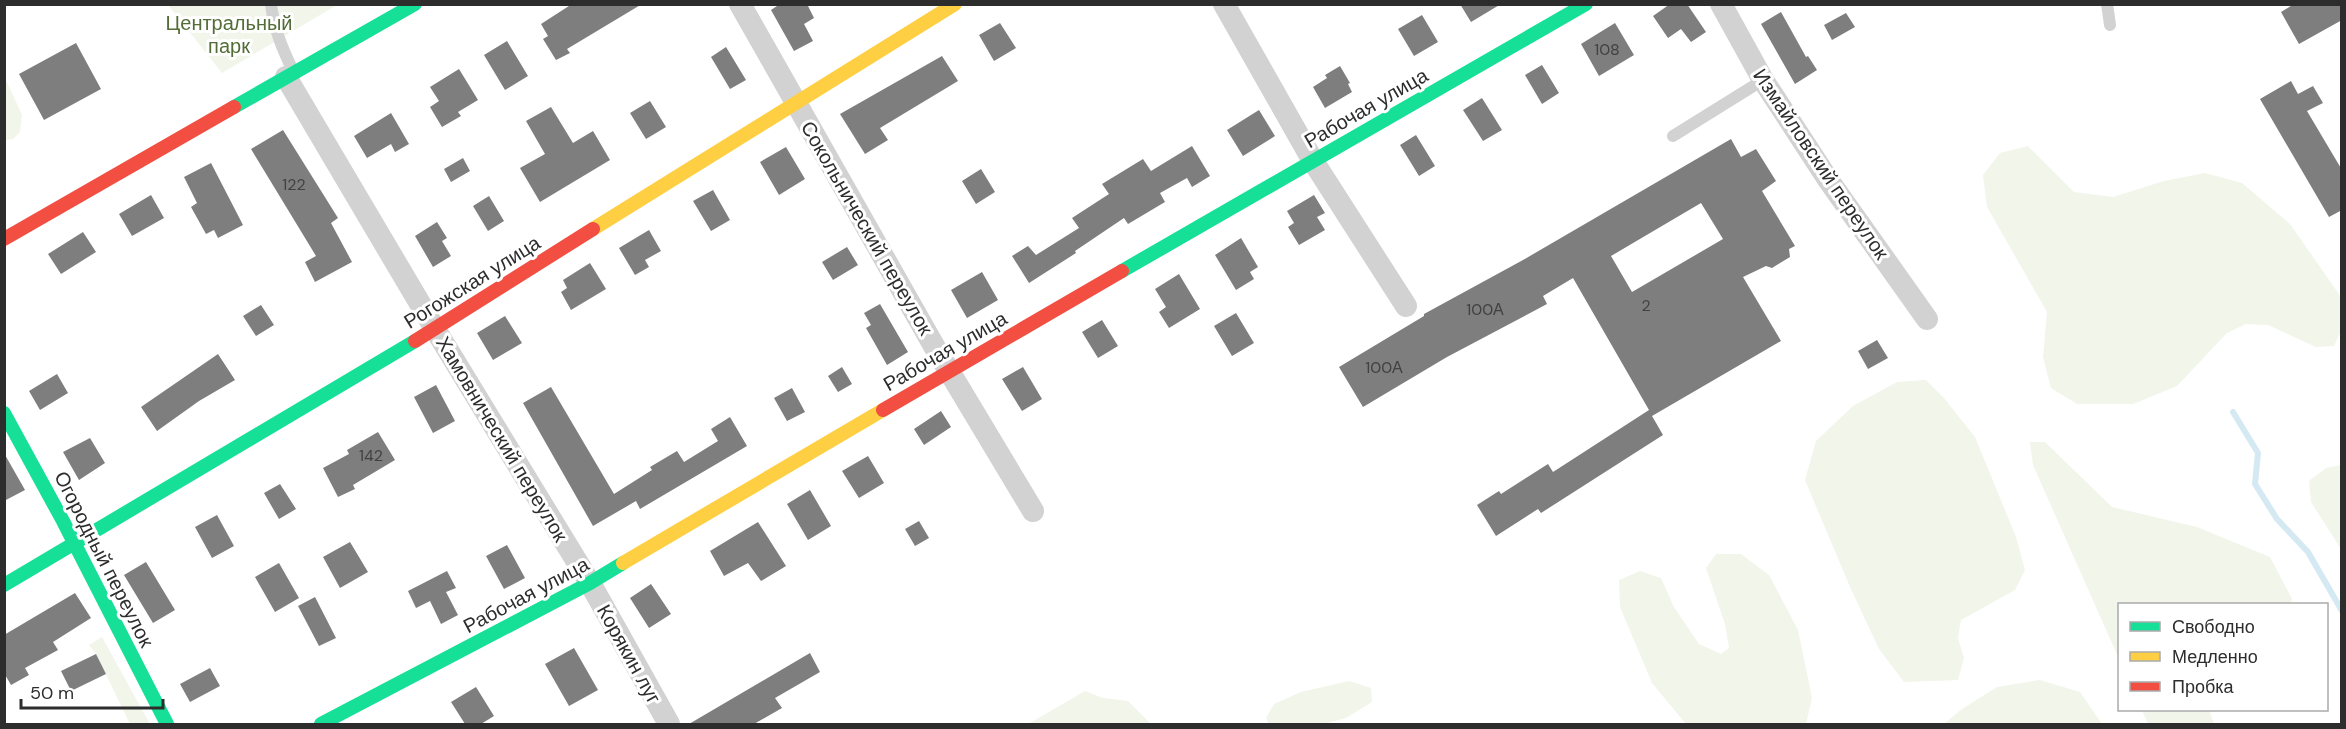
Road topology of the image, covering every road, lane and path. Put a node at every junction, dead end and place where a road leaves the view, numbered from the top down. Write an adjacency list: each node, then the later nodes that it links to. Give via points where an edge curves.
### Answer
1 (271, 4): 10 (lane)
2 (415, 4): 10 (main road)
3 (740, 4): 12 (street, Сокольнический переулок)
4 (956, 4): 12 (main road, Рогожская улица)
5 (1224, 4): 14 (street)
6 (1586, 4): 14 (main road, Рабочая улица)
7 (1721, 4): 11 (street, Измайловский переулок)
8 (2107, 4): 9 (lane)
9 (2110, 25)
10 (290, 76): 15 (main road); 18 (street, Хамовнический переулок)
11 (1763, 80): 13 (lane); 17 (street, Измайловский переулок, via 1829,182)
12 (795, 102): 18 (main road, Рогожская улица); 19 (street, Сокольнический переулок)
13 (1673, 136)
14 (1313, 161): 16 (street); 19 (main road, Рабочая улица)
15 (4, 238)
16 (1406, 306)
17 (1927, 319)
18 (435, 329): 22 (main road, Рогожская улица); 23 (street, Хамовнический переулок)
19 (949, 372): 21 (street, Сокольнический переулок); 23 (main road, Рабочая улица)
20 (4, 413): 22 (main road, Огородный переулок)
21 (1033, 511)
22 (75, 544): 24 (main road, Рогожская улица); 25 (main road, Огородный переулок)
23 (590, 583): 26 (main road, Рабочая улица); 27 (street, Корякин луг)
24 (4, 585)
25 (167, 724)
26 (321, 724)
27 (669, 724)

